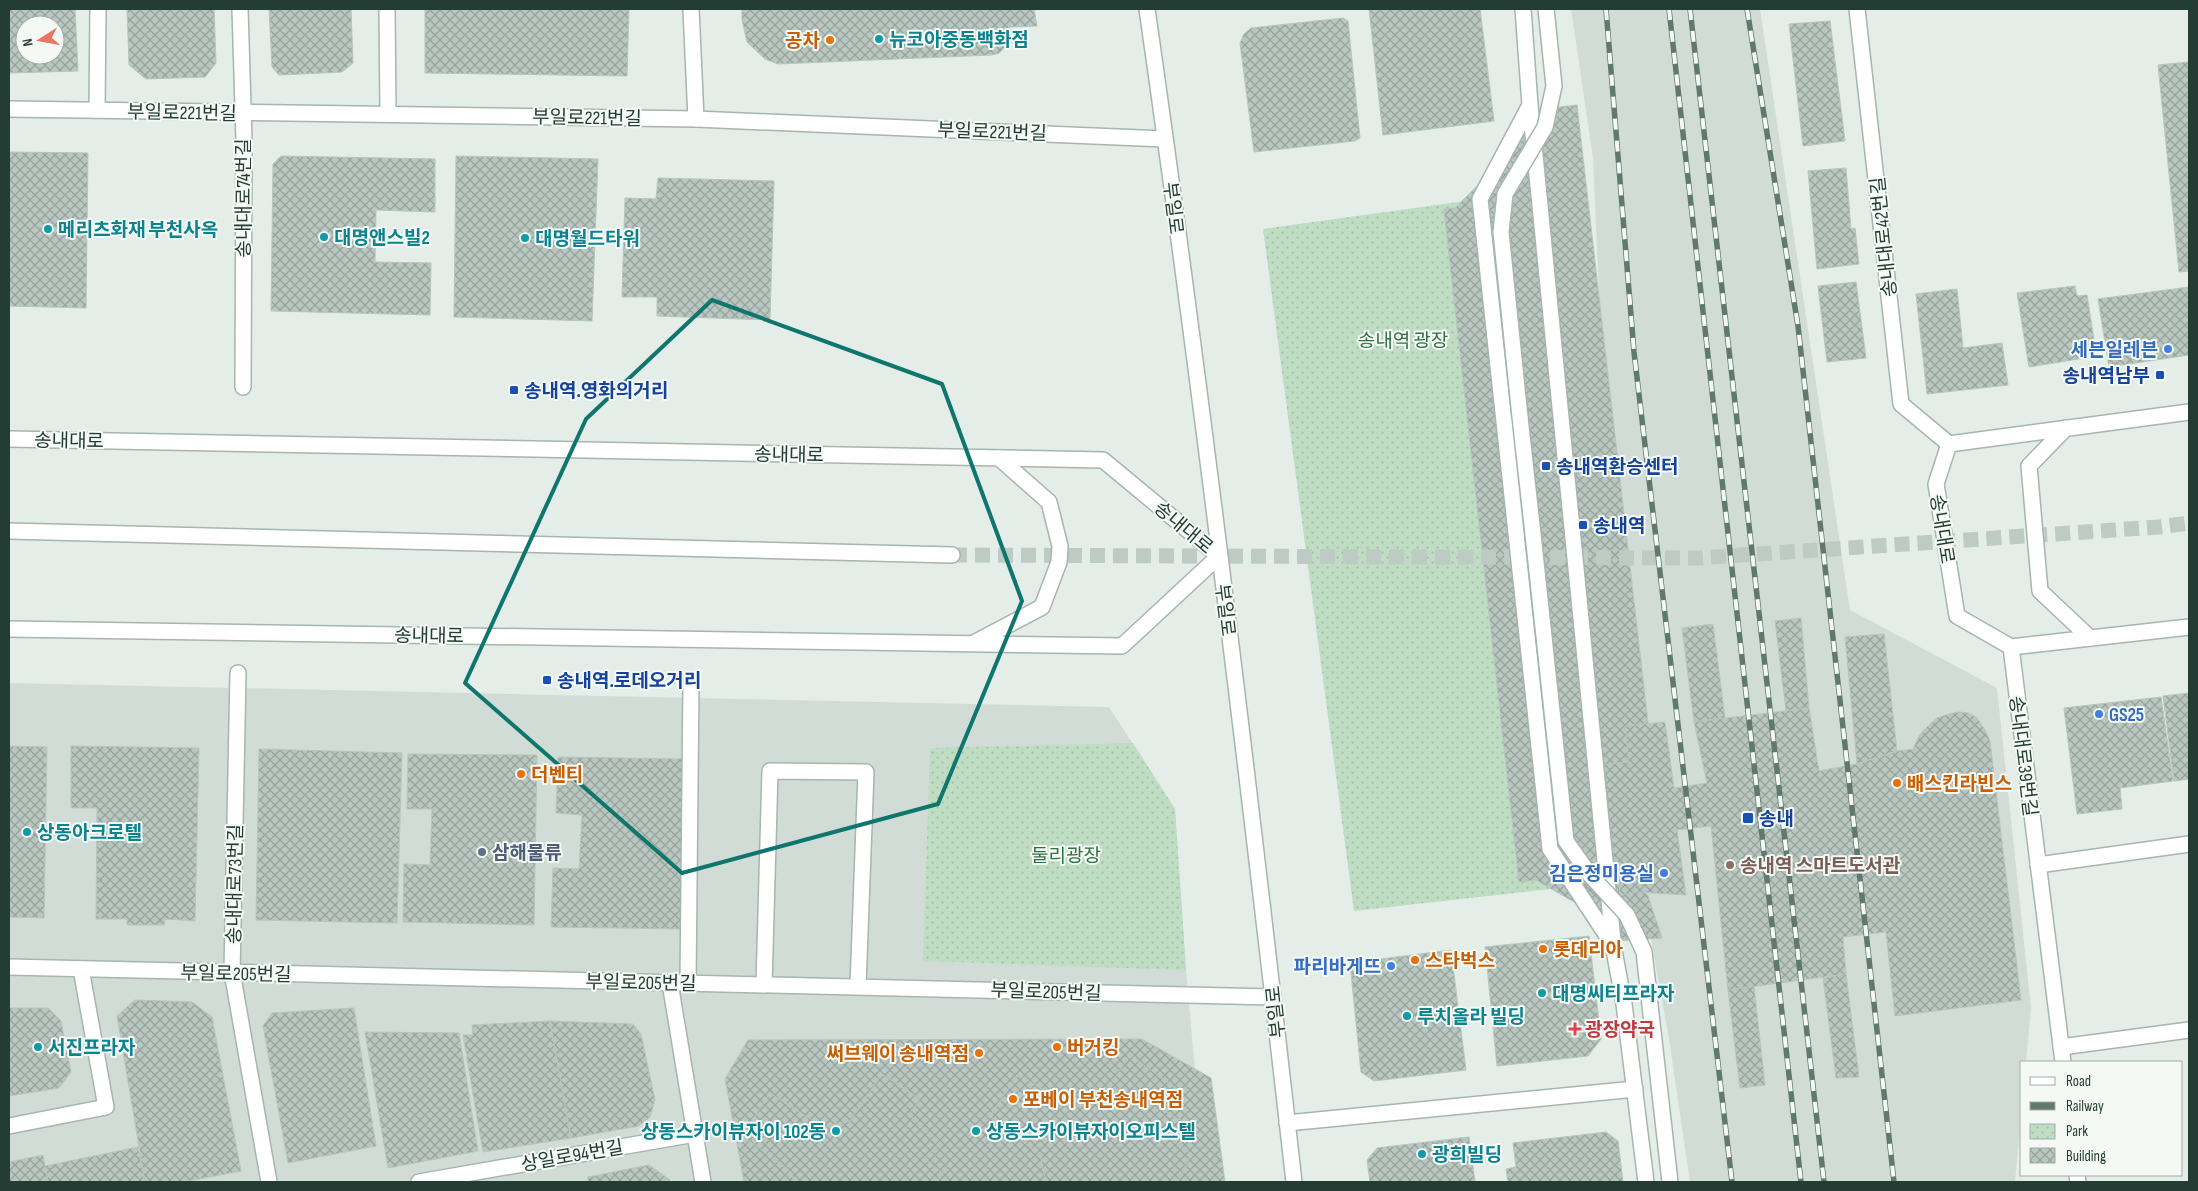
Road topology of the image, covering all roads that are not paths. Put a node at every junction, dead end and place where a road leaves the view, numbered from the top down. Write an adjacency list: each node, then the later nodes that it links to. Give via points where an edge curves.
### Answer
1 (98, 9): 11 (street)
2 (240, 9): 12 (street, 송내대로74번길)
3 (387, 9): 13 (street)
4 (690, 9): 14 (street)
5 (1147, 9): 15 (street, 부일로)
6 (1522, 9): 9 (street)
7 (1546, 9): 55 (street, bridge, via 1554,86 1545,127 1505,194 1500,232 1566,841 1590,875 1627,915 1644,952)
8 (1857, 9): 20 (street, 송내대로42번길, via 1902,404)
9 (1530, 105): 34 (street); 34 (street, via 1480,199 1550,849)
10 (9, 109): 11 (street, 부일로221번길)
11 (97, 110): 12 (street, 부일로221번길)
12 (243, 113): 13 (street, 부일로221번길); 16 (street, 송내대로74번길)
13 (388, 114): 14 (street, 부일로221번길)
14 (696, 119): 15 (street, 부일로221번길)
15 (1165, 139): 24 (street, 부일로)
16 (243, 387)
17 (2189, 412): 18 (street)
18 (2066, 428): 20 (street); 27 (street, via 2029,466 2040,591)
19 (9, 439): 21 (street, 송내대로)
20 (1948, 444): 29 (street, 송내대로, via 1936,484 1957,616)
21 (999, 458): 24 (street, 송내대로, via 1103,460); 28 (street, via 1049,502 1060,546 1059,562 1042,607)
22 (9, 531): 23 (street)
23 (952, 555)
24 (1219, 556): 28 (street, 송내대로, via 1122,646); 42 (street, 부일로)
25 (2189, 627): 27 (street)
26 (9, 628): 28 (street, 송내대로)
27 (2090, 638): 29 (street)
28 (972, 644)
29 (2011, 647): 33 (street, 송내대로39번길)
30 (238, 673): 37 (street, 송내대로73번길)
31 (691, 684): 39 (street)
32 (2189, 844): 33 (street)
33 (2038, 865): 44 (street, 송내대로39번길)
34 (1613, 945): 46 (street)
35 (9, 967): 36 (street, 부일로205번길)
36 (81, 969): 37 (street, 부일로205번길); 48 (street, via 106,1107)
37 (232, 972): 38 (street, 부일로205번길); 50 (street, 송내대로73번길)
38 (670, 983): 39 (street, 부일로205번길); 49 (street)
39 (688, 983): 40 (street, 부일로205번길)
40 (764, 985): 41 (street, 부일로205번길); 41 (street, via 770,771 866,772)
41 (858, 986): 42 (street, 부일로205번길)
42 (1273, 997): 47 (street, 부일로)
43 (2189, 1030): 44 (street)
44 (2061, 1047): 45 (street, 송내대로39번길)
45 (2063, 1061)
46 (1635, 1089): 47 (street); 54 (street)
47 (1287, 1123): 53 (street, 부일로)
48 (9, 1126)
49 (695, 1134): 51 (street, 상일로94번길); 52 (street)
50 (269, 1182)
51 (419, 1182)
52 (703, 1182)
53 (1294, 1182)
54 (1646, 1182)
55 (1670, 1182)

